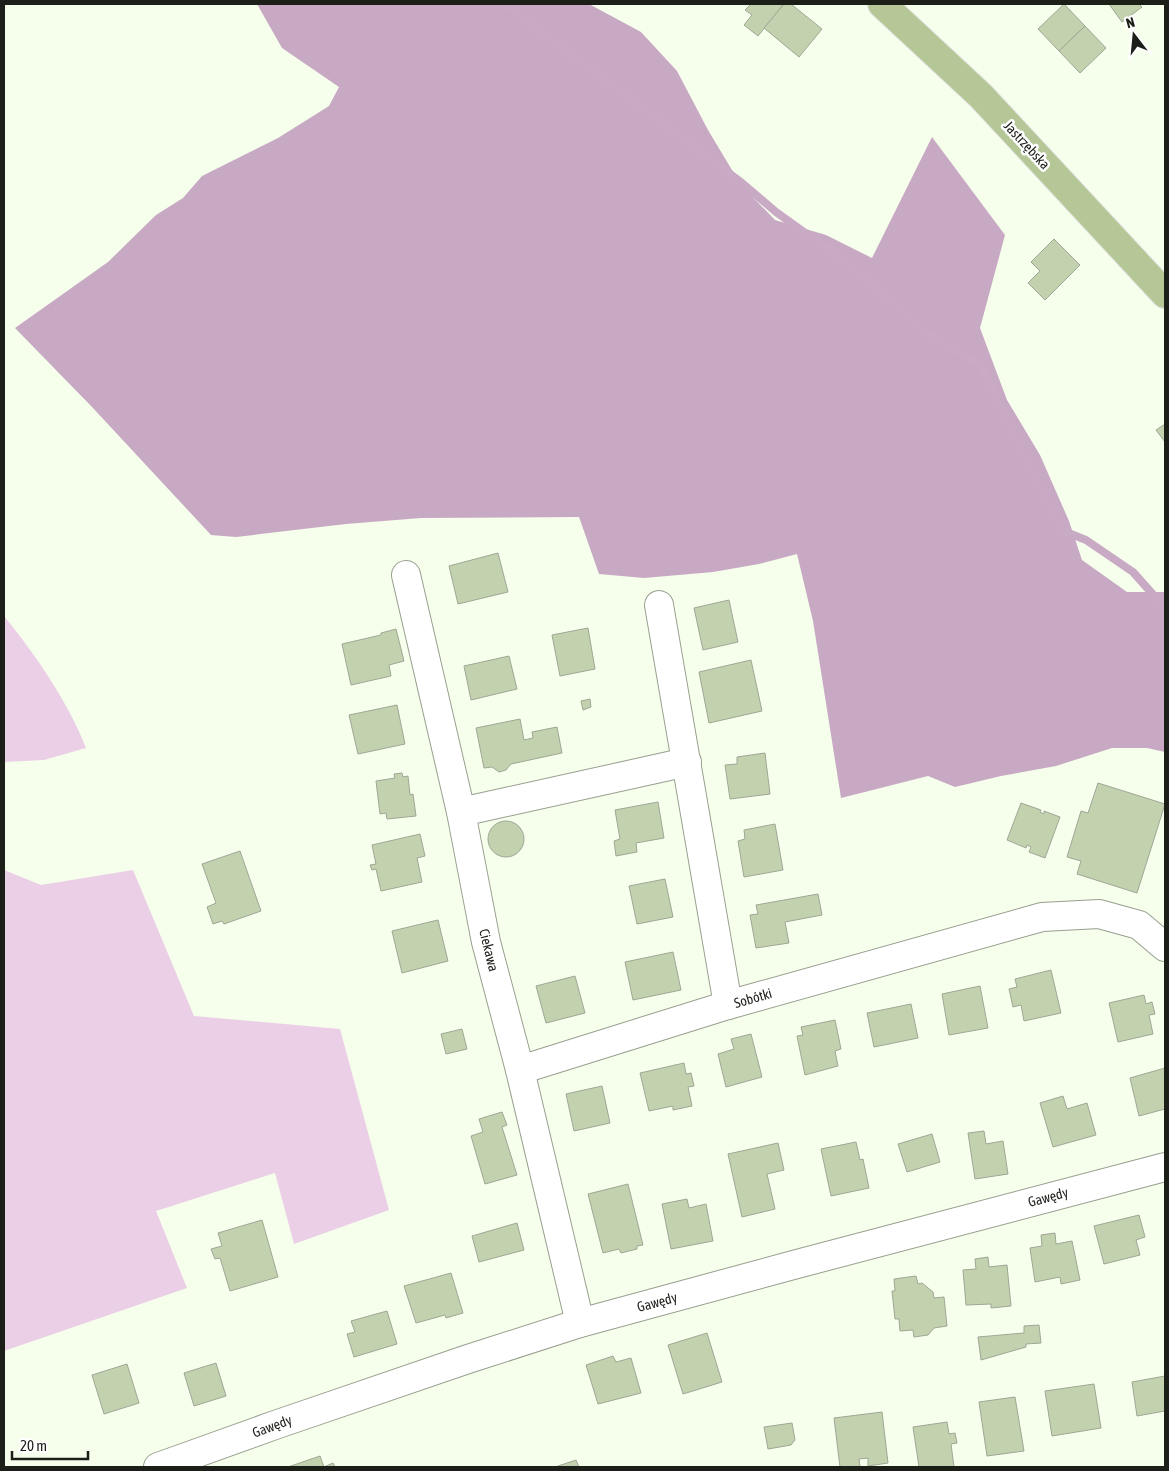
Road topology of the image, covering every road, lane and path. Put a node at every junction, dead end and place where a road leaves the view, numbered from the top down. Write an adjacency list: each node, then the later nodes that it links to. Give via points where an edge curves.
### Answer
1 (882, 4): 2 (main road, Jastrzębska, via 981,96)
2 (1165, 294)
3 (406, 576): 6 (street, Ciekawa)
4 (659, 605): 5 (street, Sobótki)
5 (687, 762): 6 (street); 8 (street, Sobótki)
6 (461, 812): 9 (street, Ciekawa, via 486,942)
7 (1165, 946): 8 (street, Sobótki, via 1138,925 1099,914 1042,917)
8 (728, 1006): 9 (street)
9 (520, 1070): 11 (street, Ciekawa)
10 (1165, 1168): 11 (street, Gawędy)
11 (580, 1323): 12 (street, Gawędy, via 275,1424)
12 (158, 1467)

